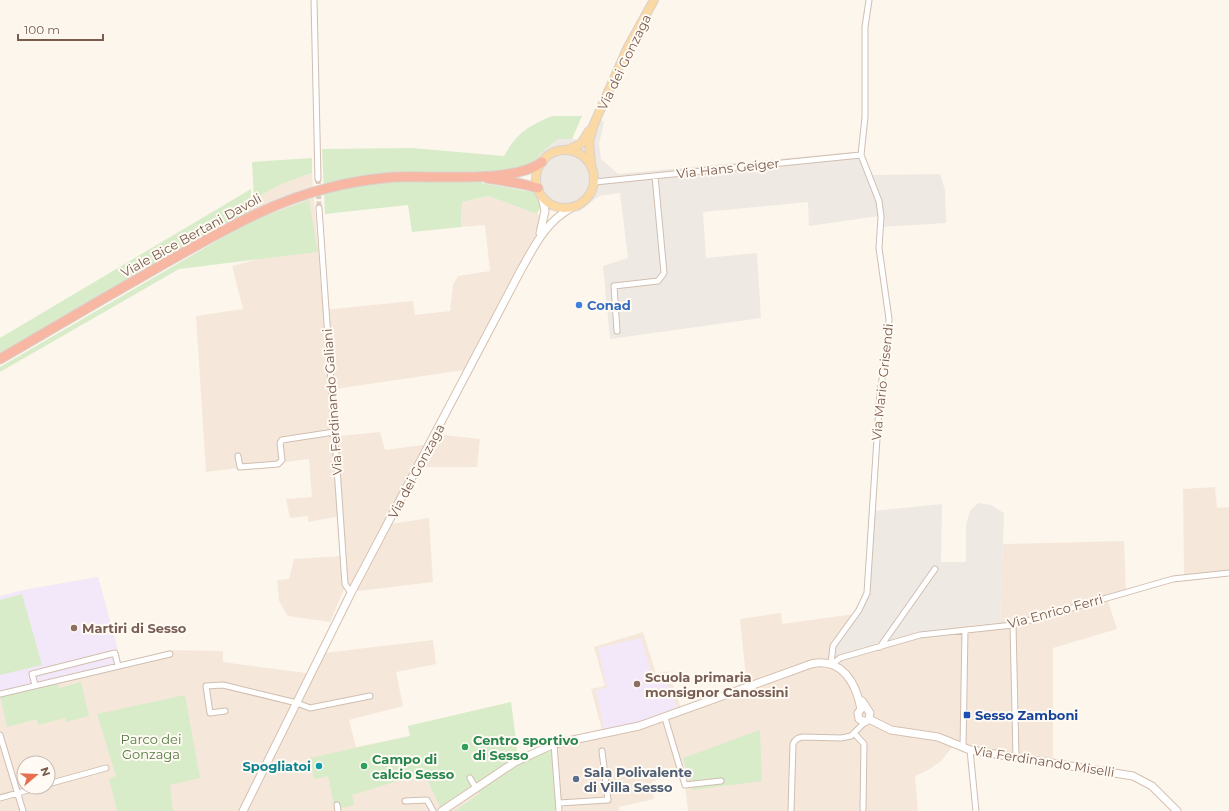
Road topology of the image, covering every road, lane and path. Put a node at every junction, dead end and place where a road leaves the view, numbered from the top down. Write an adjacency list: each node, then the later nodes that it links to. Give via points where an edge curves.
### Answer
1 (314, 0): 11 (street)
2 (654, 0): 4 (main road, Via dei Gonzaga, via 627,49)
3 (869, 0): 6 (street, Via Mario Grisendi, via 865,27 865,118)
4 (594, 124): 5 (main road, via 581,144); 8 (main road, via 588,151)
5 (567, 150): 7 (main road, via 553,153); 8 (main road, via 582,155)
6 (861, 155): 9 (street, Via Hans Geiger); 29 (street, Via Mario Grisendi, via 879,201 879,248 889,319 879,399 867,593 859,610 833,646)
7 (542, 162): 10 (highway, via 523,172); 13 (main road, via 536,175)
8 (592, 167): 12 (main road)
9 (655, 176): 12 (street, Via Hans Geiger); 18 (street, via 664,273 658,281 614,286)
10 (482, 177): 13 (highway); 19 (highway, Viale Bice Bertani Davoli, via 380,179 333,186 293,198 229,227)
11 (318, 179)
12 (595, 182): 16 (main road, via 587,199)
13 (538, 188): 14 (main road)
14 (542, 197): 16 (main road, via 555,207); 17 (street, Via dei Gonzaga, via 544,222)
15 (319, 208): 20 (street, Via Ferdinando Galiani)
16 (571, 208): 17 (street, Via dei Gonzaga, via 558,216)
17 (538, 240): 24 (street, Via dei Gonzaga)
18 (617, 331)
19 (0, 359)
20 (334, 432): 21 (street, via 282,440 282,460 278,464 240,467); 24 (street, Via Ferdinando Galiani, via 345,584)
21 (238, 456)
22 (935, 569): 27 (street)
23 (1229, 572): 25 (street, Via Enrico Ferri, via 1173,579)
24 (351, 593): 34 (street, Via dei Gonzaga)
25 (1012, 625): 26 (street, Via Enrico Ferri); 43 (street)
26 (965, 630): 27 (street, Via Enrico Ferri, via 920,635); 41 (street)
27 (880, 647): 29 (street, Via Enrico Ferri, via 840,658)
28 (170, 654): 30 (street)
29 (832, 664): 36 (street, Via Ferdinando Miselli, via 846,674); 37 (street, Via Enrico Ferri, via 811,664)
30 (118, 666): 31 (street); 31 (street, via 115,653 32,674)
31 (35, 686): 32 (street)
32 (0, 694)
33 (370, 696): 34 (street, via 310,708)
34 (297, 703): 35 (street, via 223,685 206,686 210,713); 57 (street, Via dei Gonzaga)
35 (225, 711)
36 (866, 716): 38 (street); 41 (street, Via Ferdinando Miselli, via 891,730 938,737)
37 (665, 718): 40 (street, Via Enrico Ferri, via 625,730); 46 (street, via 685,785)
38 (855, 732): 55 (street, via 864,744); 61 (street, via 851,736 841,738 803,737 794,741)
39 (0, 735): 49 (street)
40 (554, 744): 48 (street, Via Enrico Ferri, via 515,762); 54 (street)
41 (966, 748): 43 (street, Via Ferdinando Miselli); 62 (street)
42 (602, 751): 54 (street, via 608,800)
43 (1016, 757): 63 (street, Via Ferdinando Miselli, via 1133,776 1152,786)
44 (106, 768): 47 (street)
45 (470, 778): 48 (street)
46 (721, 781)
47 (56, 782)
48 (476, 788): 59 (street, Via Enrico Ferri)
49 (16, 790)
50 (16, 793): 52 (street)
51 (18, 795): 56 (street)
52 (0, 798)
53 (405, 801): 58 (street, via 427,800)
54 (559, 803): 60 (street)
55 (863, 809)
56 (23, 811)
57 (243, 811)
58 (433, 811)
59 (442, 811)
60 (559, 811)
61 (791, 811)
62 (976, 811)
63 (1177, 811)

